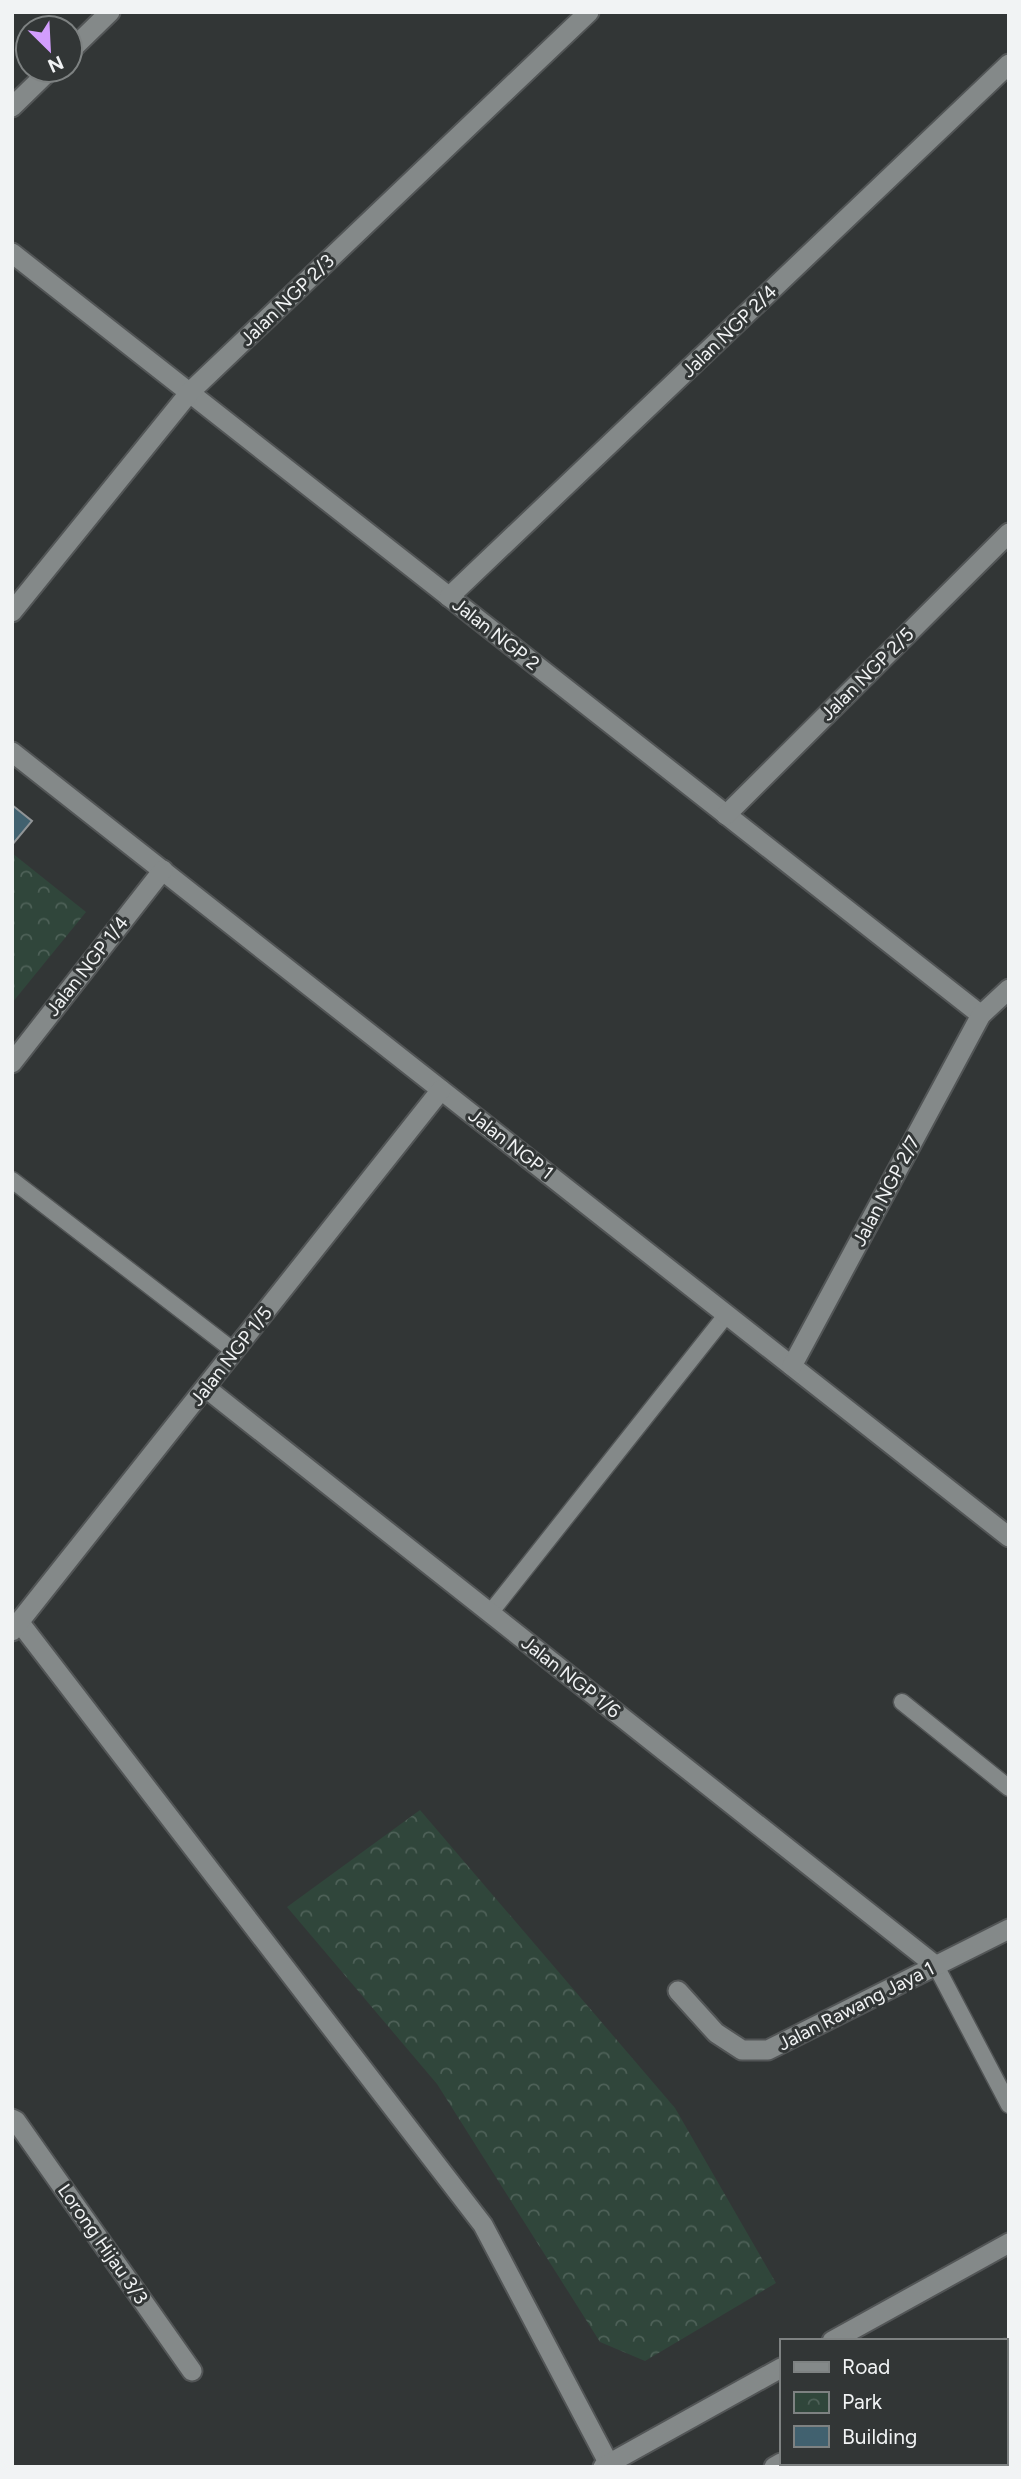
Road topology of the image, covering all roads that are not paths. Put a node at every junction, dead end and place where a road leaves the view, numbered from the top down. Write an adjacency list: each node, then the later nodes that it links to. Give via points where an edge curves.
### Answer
1 (110, 12): 3 (street)
2 (589, 12): 8 (street, Jalan NGP 2/3)
3 (84, 37)
4 (1009, 64): 10 (street, Jalan NGP 2/4)
5 (36, 84): 6 (street)
6 (12, 107)
7 (12, 253): 8 (street, Jalan NGP 2)
8 (190, 393): 10 (street, Jalan NGP 2); 11 (street, Jalan NGP 2/3)
9 (1009, 533): 13 (street, Jalan NGP 2/5)
10 (449, 597): 13 (street, Jalan NGP 2)
11 (12, 612)
12 (12, 752): 14 (street, Jalan NGP 1)
13 (726, 815): 16 (street, Jalan NGP 2)
14 (163, 870): 17 (street, Jalan NGP 1/4); 18 (street, Jalan NGP 1)
15 (1009, 989): 16 (street, Jalan NGP 2/7)
16 (981, 1015): 22 (street, Jalan NGP 2/7)
17 (12, 1063)
18 (441, 1090): 20 (street, Jalan NGP 1); 21 (street, Jalan NGP 1/5)
19 (12, 1180): 21 (lane)
20 (726, 1314): 22 (street, Jalan NGP 1); 25 (lane)
21 (234, 1351): 23 (street, Jalan NGP 1/5)
22 (792, 1366): 24 (street, Jalan NGP 1)
23 (205, 1388): 25 (street, Jalan NGP 1/6); 26 (street, Jalan NGP 1/5)
24 (1009, 1537)
25 (490, 1613): 30 (street, Jalan NGP 1/6)
26 (15, 1624): 38 (street, via 483,2225)
27 (902, 1702): 28 (lane)
28 (1009, 1788)
29 (1009, 1929): 30 (street, Jalan Rawang Jaya 1)
30 (936, 1966): 31 (street, Jalan Rawang Jaya 1, via 768,2050 742,2050 716,2033); 32 (lane)
31 (678, 1991)
32 (1009, 2105)
33 (12, 2119): 37 (street, Lorong Hijau 3/3)
34 (1009, 2243): 35 (street)
35 (836, 2339)
36 (780, 2369): 38 (street)
37 (192, 2371)
38 (606, 2465)

